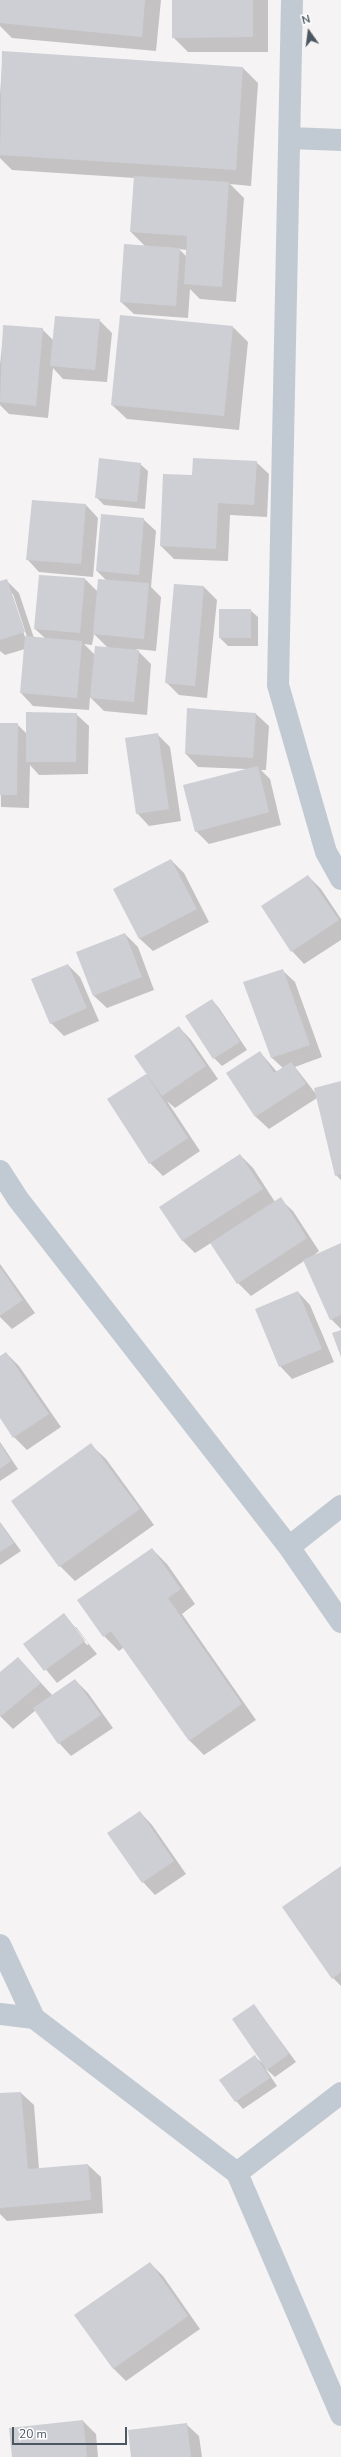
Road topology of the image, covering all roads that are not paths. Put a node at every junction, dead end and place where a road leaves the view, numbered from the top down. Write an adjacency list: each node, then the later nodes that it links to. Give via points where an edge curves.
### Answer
1 (292, 0): 2 (street)
2 (290, 138): 3 (street); 4 (street, via 278,685 326,852)
3 (341, 140)
4 (341, 879)
5 (0, 1171): 7 (street, via 18,1199)
6 (341, 1506): 7 (street)
7 (289, 1547): 8 (street)
8 (341, 1622)
9 (0, 1945): 11 (street)
10 (0, 2014): 11 (street)
11 (34, 2018): 13 (street)
12 (341, 2093): 13 (street)
13 (237, 2173): 14 (street)
14 (341, 2415)

